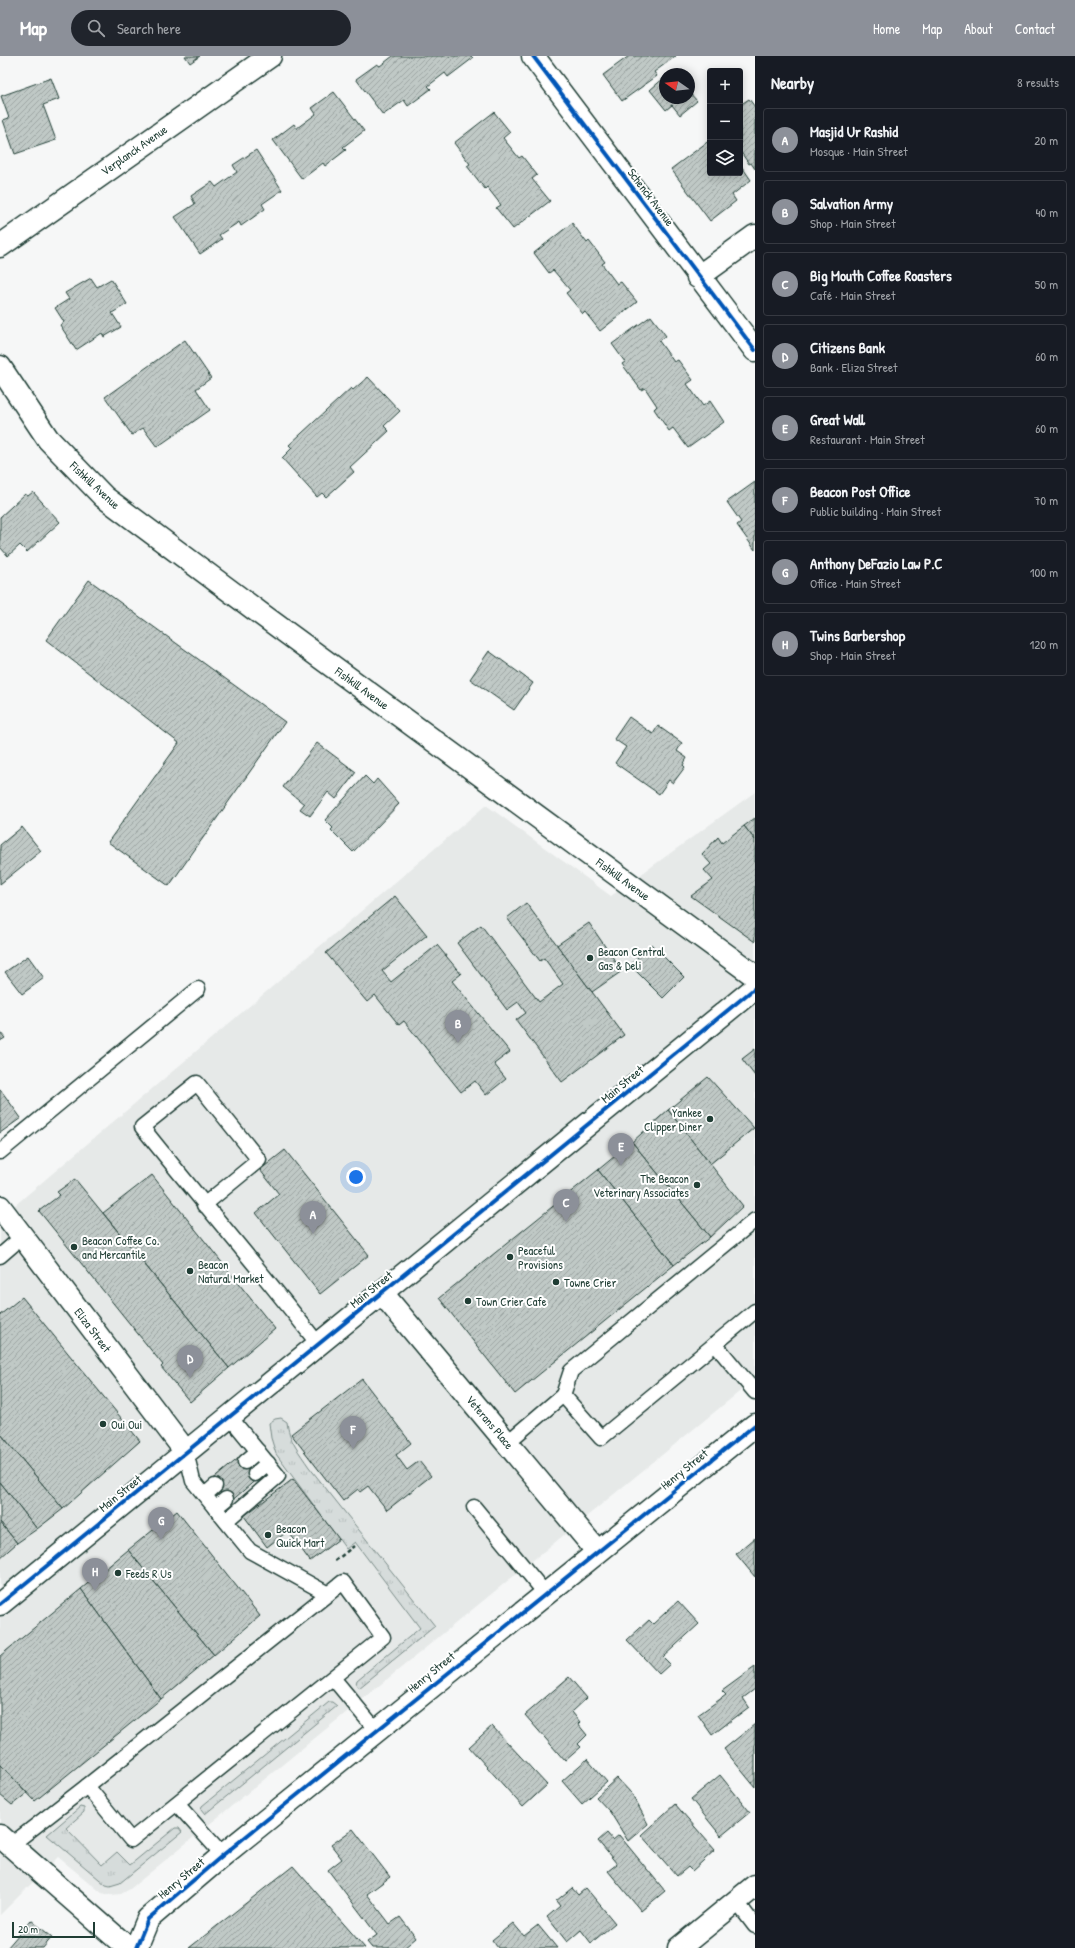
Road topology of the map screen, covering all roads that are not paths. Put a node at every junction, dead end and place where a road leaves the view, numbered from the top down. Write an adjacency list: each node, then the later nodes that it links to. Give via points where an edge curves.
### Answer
1 (270, 56): 4 (street, Verplanck Avenue)
2 (533, 56): 5 (street, Schenck Avenue)
3 (755, 236): 5 (street)
4 (0, 246)
5 (698, 277): 6 (street, Schenck Avenue)
6 (755, 350)
7 (0, 367): 8 (street, Fishkill Avenue, via 48,439 104,497)
8 (755, 976)
9 (755, 988): 17 (street, Main Street)
10 (198, 989): 11 (lane)
11 (0, 1152)
12 (204, 1205): 12 (lane, via 259,1160 197,1083 142,1127); 19 (lane)
13 (0, 1208): 15 (street, Eliza Street)
14 (755, 1220): 22 (lane, via 571,1371)
15 (22, 1237): 16 (lane); 27 (street, Eliza Street)
16 (0, 1256)
17 (382, 1293): 19 (street, Main Street); 25 (street, Veterans Place)
18 (755, 1311): 20 (lane)
19 (318, 1344): 23 (street, Main Street)
20 (715, 1344): 21 (lane); 22 (lane, via 601,1438)
21 (755, 1392)
22 (563, 1395): 25 (lane)
23 (229, 1416): 26 (lane); 27 (street, Main Street)
24 (755, 1425): 35 (street, Henry Street)
25 (508, 1442): 35 (street, Veterans Place)
26 (258, 1451): 28 (lane); 29 (lane)
27 (186, 1452): 33 (lane, via 194,1481 210,1491); 38 (street, Main Street)
28 (245, 1462)
29 (268, 1463): 30 (lane); 34 (lane, via 278,1476)
30 (255, 1474)
31 (226, 1498): 33 (lane)
32 (474, 1507): 36 (lane)
33 (215, 1508): 34 (lane)
34 (226, 1521): 37 (lane, via 250,1551)
35 (597, 1551): 36 (street, Henry Street)
36 (545, 1593): 40 (street, Henry Street)
37 (328, 1594): 39 (lane, via 343,1582 383,1637); 41 (lane)
38 (0, 1604)
39 (333, 1678): 40 (lane); 42 (lane)
40 (376, 1730): 44 (street, Henry Street)
41 (87, 1786): 42 (lane, via 131,1840); 43 (lane)
42 (177, 1804): 44 (lane)
43 (5, 1841): 48 (street)
44 (223, 1855): 49 (street, Henry Street, via 148,1919)
45 (755, 1886): 46 (street)
46 (736, 1901): 47 (lane); 50 (street)
47 (755, 1926)
48 (128, 1948)
49 (136, 1948)
50 (679, 1948)

